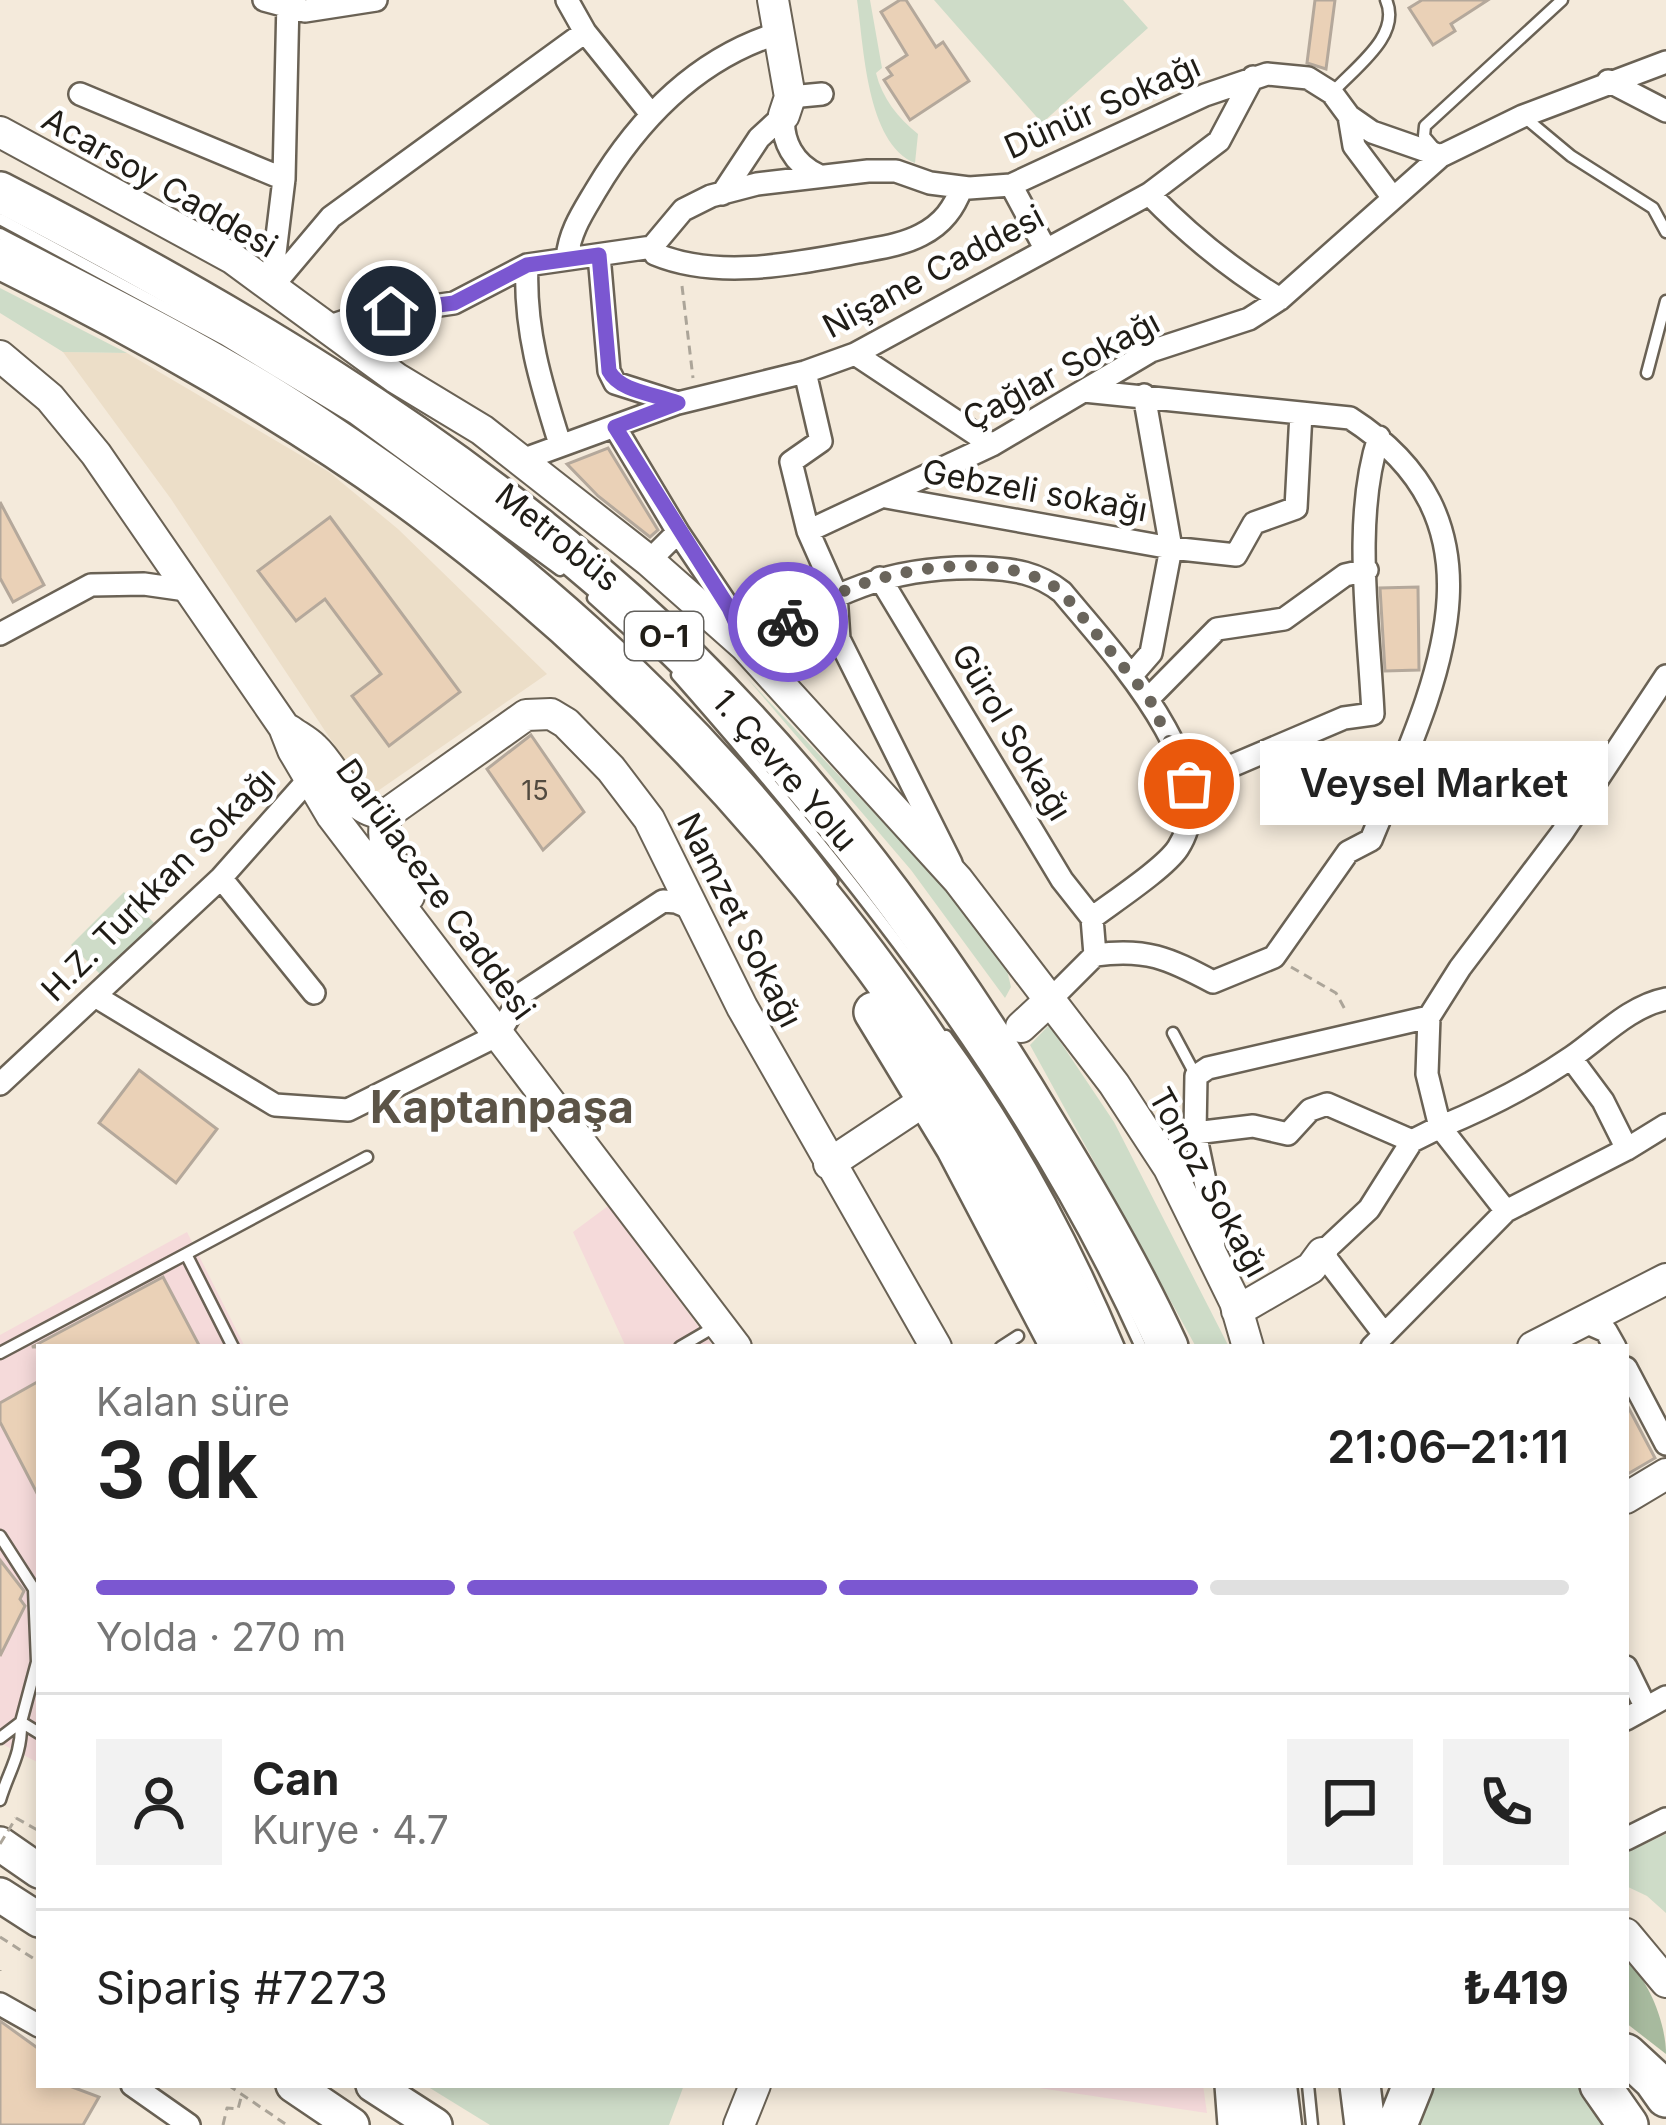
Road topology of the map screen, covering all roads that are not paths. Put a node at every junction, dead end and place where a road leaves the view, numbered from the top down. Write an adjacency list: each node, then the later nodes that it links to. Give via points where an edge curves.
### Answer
1 (264, 0): 7 (street)
2 (376, 0): 7 (street, via 305,11)
3 (567, 0): 8 (street)
4 (773, 0): 9 (main road)
5 (1386, 0): 13 (lane, via 1387,34)
6 (1562, 0): 23 (lane, via 1425,126)
7 (289, 5): 25 (street)
8 (585, 32): 18 (street); 41 (street, via 331,217)
9 (779, 33): 16 (main road); 18 (street, via 706,66)
10 (1666, 62): 12 (street, Çağlar Sokağı)
11 (1252, 77): 13 (street, Dünür Sokağı, via 1308,78); 26 (street, Dünür Sokağı); 30 (street, Nişane Caddesi, via 1220,141)
12 (1608, 81): 17 (street); 20 (street, Çağlar Sokağı)
13 (1332, 93): 19 (street)
14 (80, 94): 25 (street)
15 (822, 94): 16 (street)
16 (787, 106): 24 (street, via 782,131 792,154); 29 (street)
17 (1666, 111)
18 (651, 114): 38 (street, via 590,200)
19 (1349, 116): 23 (street); 31 (street, via 1354,146)
20 (1523, 116): 23 (street, Çağlar Sokağı); 33 (lane, via 1653,208)
21 (0, 132): 41 (main road, Acarsoy Caddesi, via 232,258)
22 (0, 143): 41 (main road, Acarsoy Caddesi)
23 (1441, 156): 31 (street, Çağlar Sokağı)
24 (818, 175): 27 (street, Dünür Sokağı, via 896,171); 29 (street, Dünür Sokağı)
25 (284, 179): 41 (street)
26 (1011, 185): 27 (street, Dünür Sokağı); 36 (street)
27 (962, 187): 35 (street, via 945,218 891,245 754,268 680,261)
28 (0, 193): 126 (highway, 1. Çevre Yolu / O-1, via 323,374 487,488 686,657 830,816 953,981 1102,1219)
29 (722, 194): 35 (street, Dünür Sokağı, via 683,211)
30 (1149, 194): 36 (street, Nişane Caddesi); 42 (street)
31 (1393, 197): 42 (street, Çağlar Sokağı)
32 (0, 219): 64 (lane, Metrobüs, via 353,418)
33 (1666, 232)
34 (0, 234): 83 (lane, Metrobüs, via 316,408 555,585 663,685)
35 (652, 247): 37 (street)
36 (1046, 250): 45 (street, Nişane Caddesi)
37 (599, 255): 38 (street); 51 (street, via 615,382)
38 (567, 259): 40 (street)
39 (0, 260): 75 (highway, 1. Çevre Yolu / O-1, via 358,465 485,560)
40 (527, 265): 44 (street, via 454,303); 55 (street, via 534,362)
41 (271, 288): 44 (main road, Tonoz Sokağı)
42 (1280, 298): 49 (street, Çağlar Sokağı, via 1249,320 1151,351)
43 (1666, 301): 48 (lane)
44 (327, 327): 57 (main road, Tonoz Sokağı)
45 (855, 354): 47 (street, Nişane Caddesi); 56 (street)
46 (0, 356): 67 (main road, Darülaceze Caddesi, via 77,430)
47 (805, 372): 51 (street, Nişane Caddesi); 59 (street, via 821,441 791,462)
48 (1647, 374)
49 (1084, 391): 50 (street); 56 (street, Çağlar Sokağı)
50 (1144, 395): 52 (street); 61 (street)
51 (687, 401): 53 (street, Nişane Caddesi)
52 (1301, 412): 54 (street, via 1350,418); 61 (street, Gebzeli sokağı, via 1297,508 1255,523 1236,555)
53 (615, 427): 55 (street, Nişane Caddesi); 60 (street)
54 (1379, 436): 63 (street); 87 (street, via 1420,479 1450,566 1448,625 1371,840 1348,852 1274,957 1213,982 1132,950)
55 (560, 444): 57 (street, Nişane Caddesi)
56 (992, 446): 58 (street, Çağlar Sokağı)
57 (520, 461): 62 (main road, Tonoz Sokağı)
58 (886, 497): 59 (street, Çağlar Sokağı); 61 (street, Gebzeli sokağı)
59 (808, 531): 68 (street)
60 (678, 532): 62 (street); 70 (street)
61 (1171, 548): 73 (street, via 1151,653)
62 (649, 561): 70 (main road, Tonoz Sokağı)
63 (1366, 570): 76 (street, via 1345,575 1284,619 1217,628); 79 (street, via 1372,713)
64 (566, 574)
65 (880, 578): 68 (street); 73 (street, via 941,567 1013,569 1047,580); 86 (street, Gürol Sokağı)
66 (583, 590): 71 (lane, Metrobüs)
67 (193, 591): 69 (street, via 91,585); 77 (main road, Darülaceze Caddesi)
68 (836, 594): 70 (street); 82 (street, via 839,639)
69 (0, 634)
70 (746, 646): 82 (main road, Tonoz Sokağı)
71 (651, 650)
72 (668, 665): 125 (lane, via 785,797 960,1025 1091,1243)
73 (1132, 676): 76 (street)
74 (1666, 676): 92 (street)
75 (638, 694): 122 (highway, via 867,1000); 123 (highway, 1. Çevre Yolu / O-1, via 826,906 919,1033 1039,1230)
76 (1149, 698): 79 (street)
77 (284, 727): 78 (main road, Darülaceze Caddesi); 80 (main road, via 315,749 362,808)
78 (309, 779): 81 (street, H.Z. Turkkan Sokağı); 85 (main road, Darülaceze Caddesi)
79 (1189, 784): 86 (street, via 1192,818 1177,851)
80 (388, 813): 84 (main road, Namzet Sokağı, via 515,722 551,714 650,819); 85 (main road, via 383,837 409,894)
81 (221, 878): 88 (street); 89 (street, H.Z. Turkkan Sokağı)
82 (958, 880): 91 (main road, Tonoz Sokağı)
83 (843, 896)
84 (695, 910): 96 (street, via 663,901 637,916 524,992); 107 (main road, Namzet Sokağı)
85 (407, 911): 96 (main road, Darülaceze Caddesi)
86 (1091, 918): 87 (street)
87 (1095, 955): 91 (street)
88 (314, 993)
89 (95, 996): 96 (street, via 275,1105 348,1111); 99 (street, H.Z. Turkkan Sokağı)
90 (1666, 999): 97 (street, via 1623,1018)
91 (1049, 1001): 93 (main road); 111 (main road, Tonoz Sokağı, via 1169,1168)
92 (1429, 1017): 98 (street); 102 (street, via 1427,1074)
93 (1021, 1027)
94 (942, 1030): 124 (lane, via 996,1106)
95 (1173, 1033): 98 (lane)
96 (498, 1035): 115 (main road, Darülaceze Caddesi)
97 (1571, 1058): 102 (street); 105 (street)
98 (1196, 1076): 103 (street)
99 (0, 1084)
100 (924, 1101): 107 (main road)
101 (1666, 1125): 105 (street)
102 (1439, 1127): 104 (street); 108 (street)
103 (1195, 1133): 104 (street, via 1253,1126 1288,1134 1327,1104); 111 (street)
104 (1412, 1141): 109 (street, via 1370,1209)
105 (1627, 1149): 108 (street)
106 (367, 1157): 110 (lane)
107 (829, 1164): 120 (main road, Namzet Sokağı)
108 (1506, 1211): 117 (street)
109 (1322, 1253): 113 (main road, via 1311,1268); 117 (street)
110 (186, 1254): 118 (lane); 130 (lane)
111 (1214, 1258): 113 (main road, Tonoz Sokağı)
112 (1666, 1280): 114 (main road)
113 (1235, 1304): 127 (main road, Tonoz Sokağı)
114 (1582, 1321): 128 (main road); 129 (street, via 1606,1331)
115 (727, 1335): 119 (lane)
116 (1018, 1336): 121 (lane)
117 (1378, 1340)
118 (231, 1344)
119 (692, 1344)
120 (934, 1344)
121 (1005, 1344)
122 (1059, 1344)
123 (1093, 1344)
124 (1118, 1344)
125 (1140, 1344)
126 (1166, 1344)
127 (1247, 1344)
128 (1539, 1344)
129 (1613, 1344)
130 (0, 1353)
131 (1629, 1374): 132 (street)
132 (1666, 1444)
133 (1666, 1474): 134 (main road)
134 (1629, 1496)
135 (0, 1537): 136 (lane, via 34,1589)
136 (36, 1638)
137 (36, 1666): 140 (lane)
138 (1629, 1673): 139 (street)
139 (1646, 1708)
140 (21, 1722): 141 (lane); 142 (lane); 143 (lane, via 21,1748)
141 (36, 1731)
142 (0, 1738)
143 (5, 1771): 144 (lane)
144 (0, 1800)
145 (1666, 1820): 147 (street)
146 (5, 1837): 148 (main road)
147 (1629, 1838)
148 (36, 1868)
149 (0, 1895): 150 (main road)
150 (36, 1918)
151 (1629, 1938): 152 (main road)
152 (1666, 1982)
153 (0, 2004): 154 (street)
154 (36, 2024)
155 (1648, 2079): 180 (highway)
156 (136, 2088): 168 (street)
157 (297, 2088): 169 (main road)
158 (378, 2088): 170 (main road)
159 (754, 2088): 171 (main road)
160 (1235, 2088): 172 (highway)
161 (1270, 2088): 173 (highway)
162 (1291, 2088): 174 (lane)
163 (1308, 2088): 175 (lane)
164 (1334, 2088): 176 (highway)
165 (1360, 2088): 177 (highway)
166 (1412, 2088): 178 (highway)
167 (1602, 2088): 179 (highway)
168 (189, 2125)
169 (352, 2125)
170 (435, 2125)
171 (739, 2125)
172 (1238, 2125)
173 (1275, 2125)
174 (1296, 2125)
175 (1312, 2125)
176 (1337, 2125)
177 (1366, 2125)
178 (1397, 2125)
179 (1628, 2125)
180 (1657, 2125)

